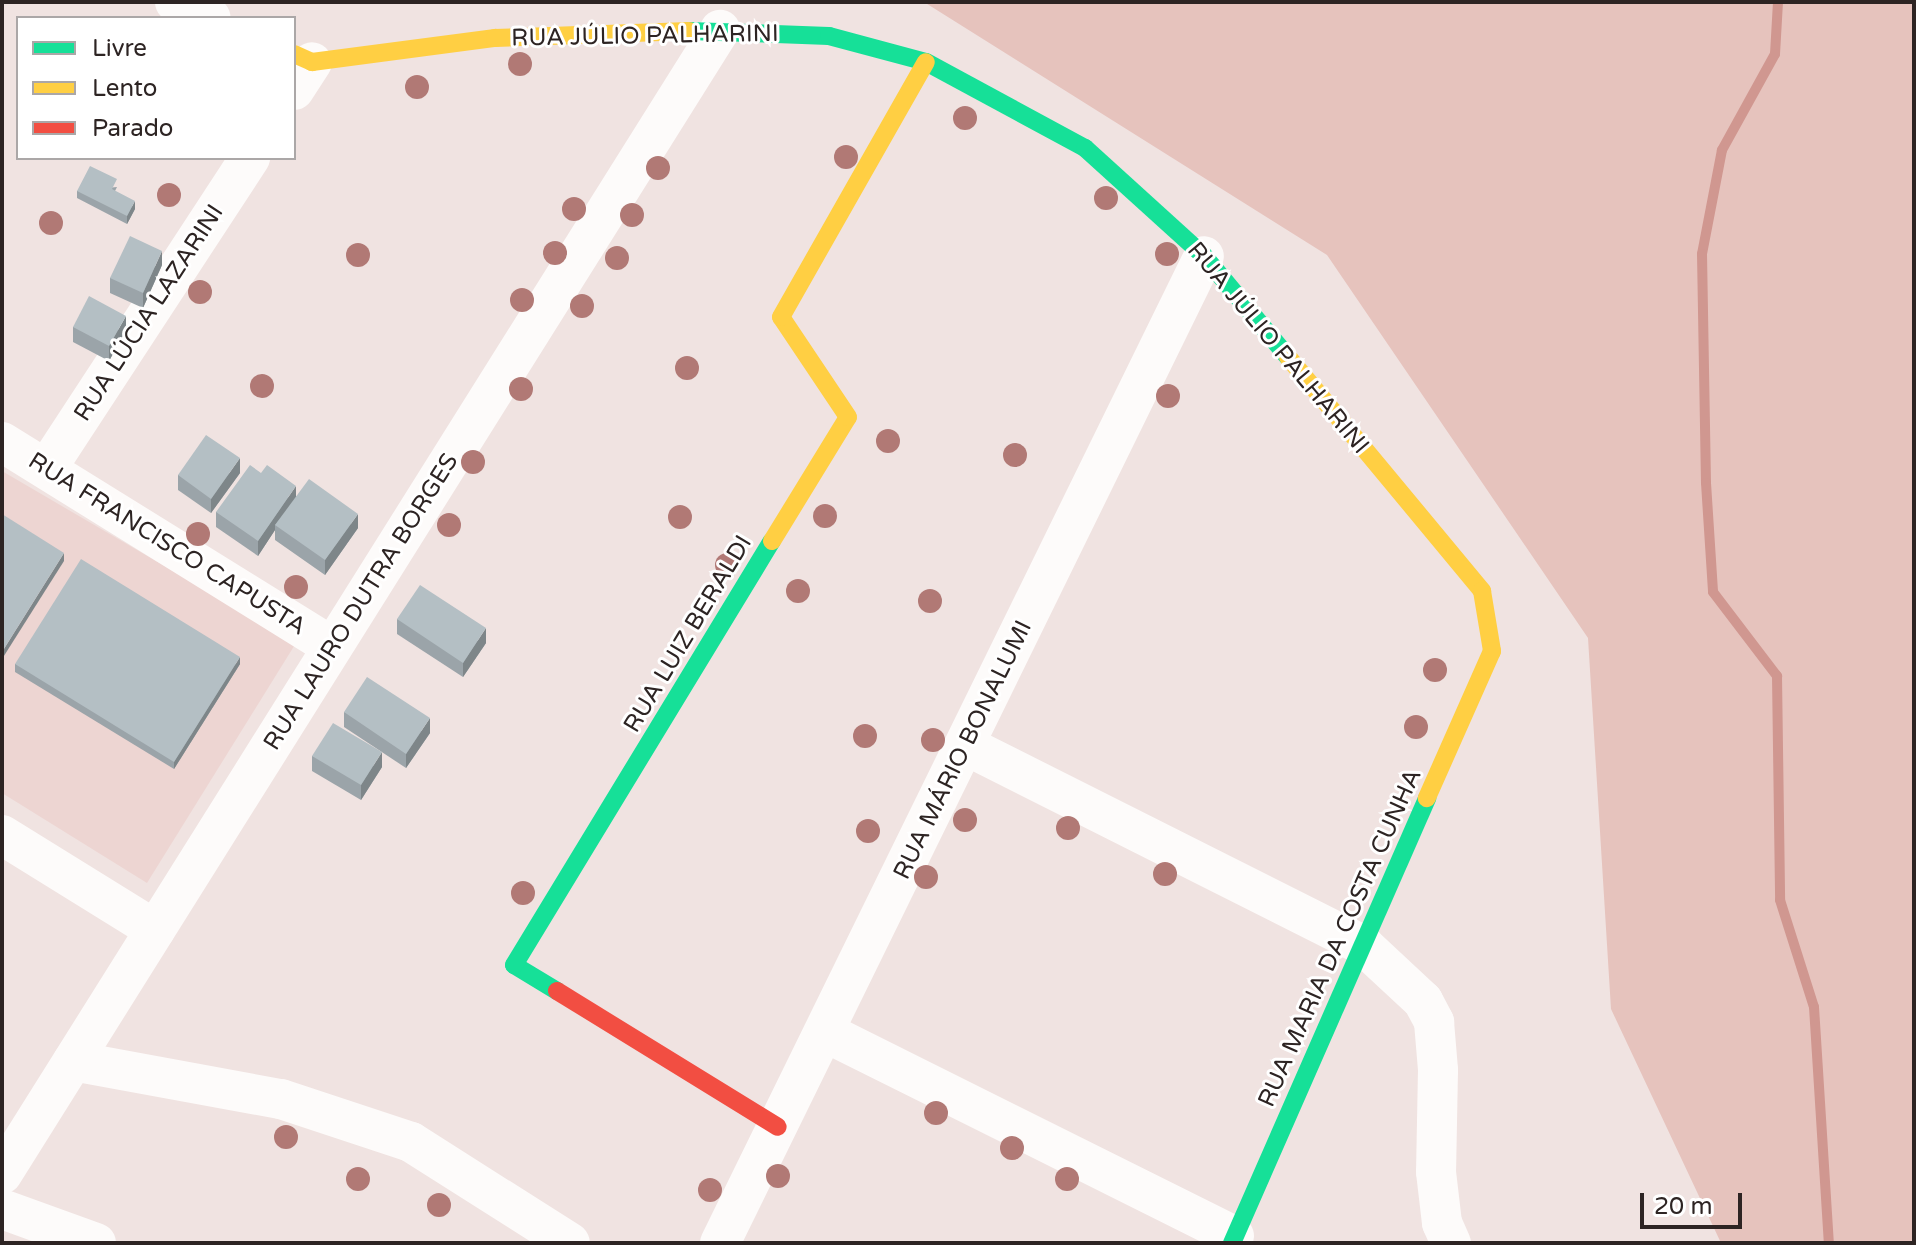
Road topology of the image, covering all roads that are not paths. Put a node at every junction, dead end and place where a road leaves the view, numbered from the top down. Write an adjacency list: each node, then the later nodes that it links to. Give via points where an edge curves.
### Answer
1 (175, 2): 2 (street)
2 (206, 16)
3 (720, 30): 4 (street, RUA JÚLIO PALHARINI, via 829,36); 5 (street, RUA JÚLIO PALHARINI, via 495,38); 10 (street, RUA LAURO DUTRA BORGES)
4 (926, 62): 7 (street, RUA JÚLIO PALHARINI, via 1085,148); 18 (street, RUA LUIZ BERALDI, via 781,317 848,417 514,965)
5 (300, 69)
6 (249, 160): 9 (street, RUA LÚCIA LAZARINI)
7 (1204, 256): 11 (street, RUA JÚLIO PALHARINI, via 1482,591); 12 (street, RUA MÁRIO BONALUMI)
8 (2, 442): 9 (street, RUA FRANCISCO CAPUSTA)
9 (47, 468): 10 (street, RUA FRANCISCO CAPUSTA)
10 (332, 647): 14 (street, RUA LAURO DUTRA BORGES)
11 (1492, 651): 15 (street, RUA MARIA DA COSTA CUNHA)
12 (965, 745): 15 (street); 16 (street, RUA MÁRIO BONALUMI)
13 (2, 835): 14 (street)
14 (155, 930): 17 (street, RUA LAURO DUTRA BORGES)
15 (1364, 946): 21 (street, RUA MARIA DA COSTA CUNHA); 25 (street, via 1423,1001 1434,1022 1436,1172 1442,1223)
16 (825, 1032): 18 (street, RUA MÁRIO BONALUMI); 21 (street)
17 (73, 1061): 19 (street, RUA LAURO DUTRA BORGES); 23 (street, via 281,1099 411,1142)
18 (778, 1127): 24 (street, RUA MÁRIO BONALUMI)
19 (2, 1174)
20 (2, 1209): 22 (street)
21 (1233, 1240)
22 (96, 1243)
23 (570, 1243)
24 (720, 1243)
25 (1451, 1243)

